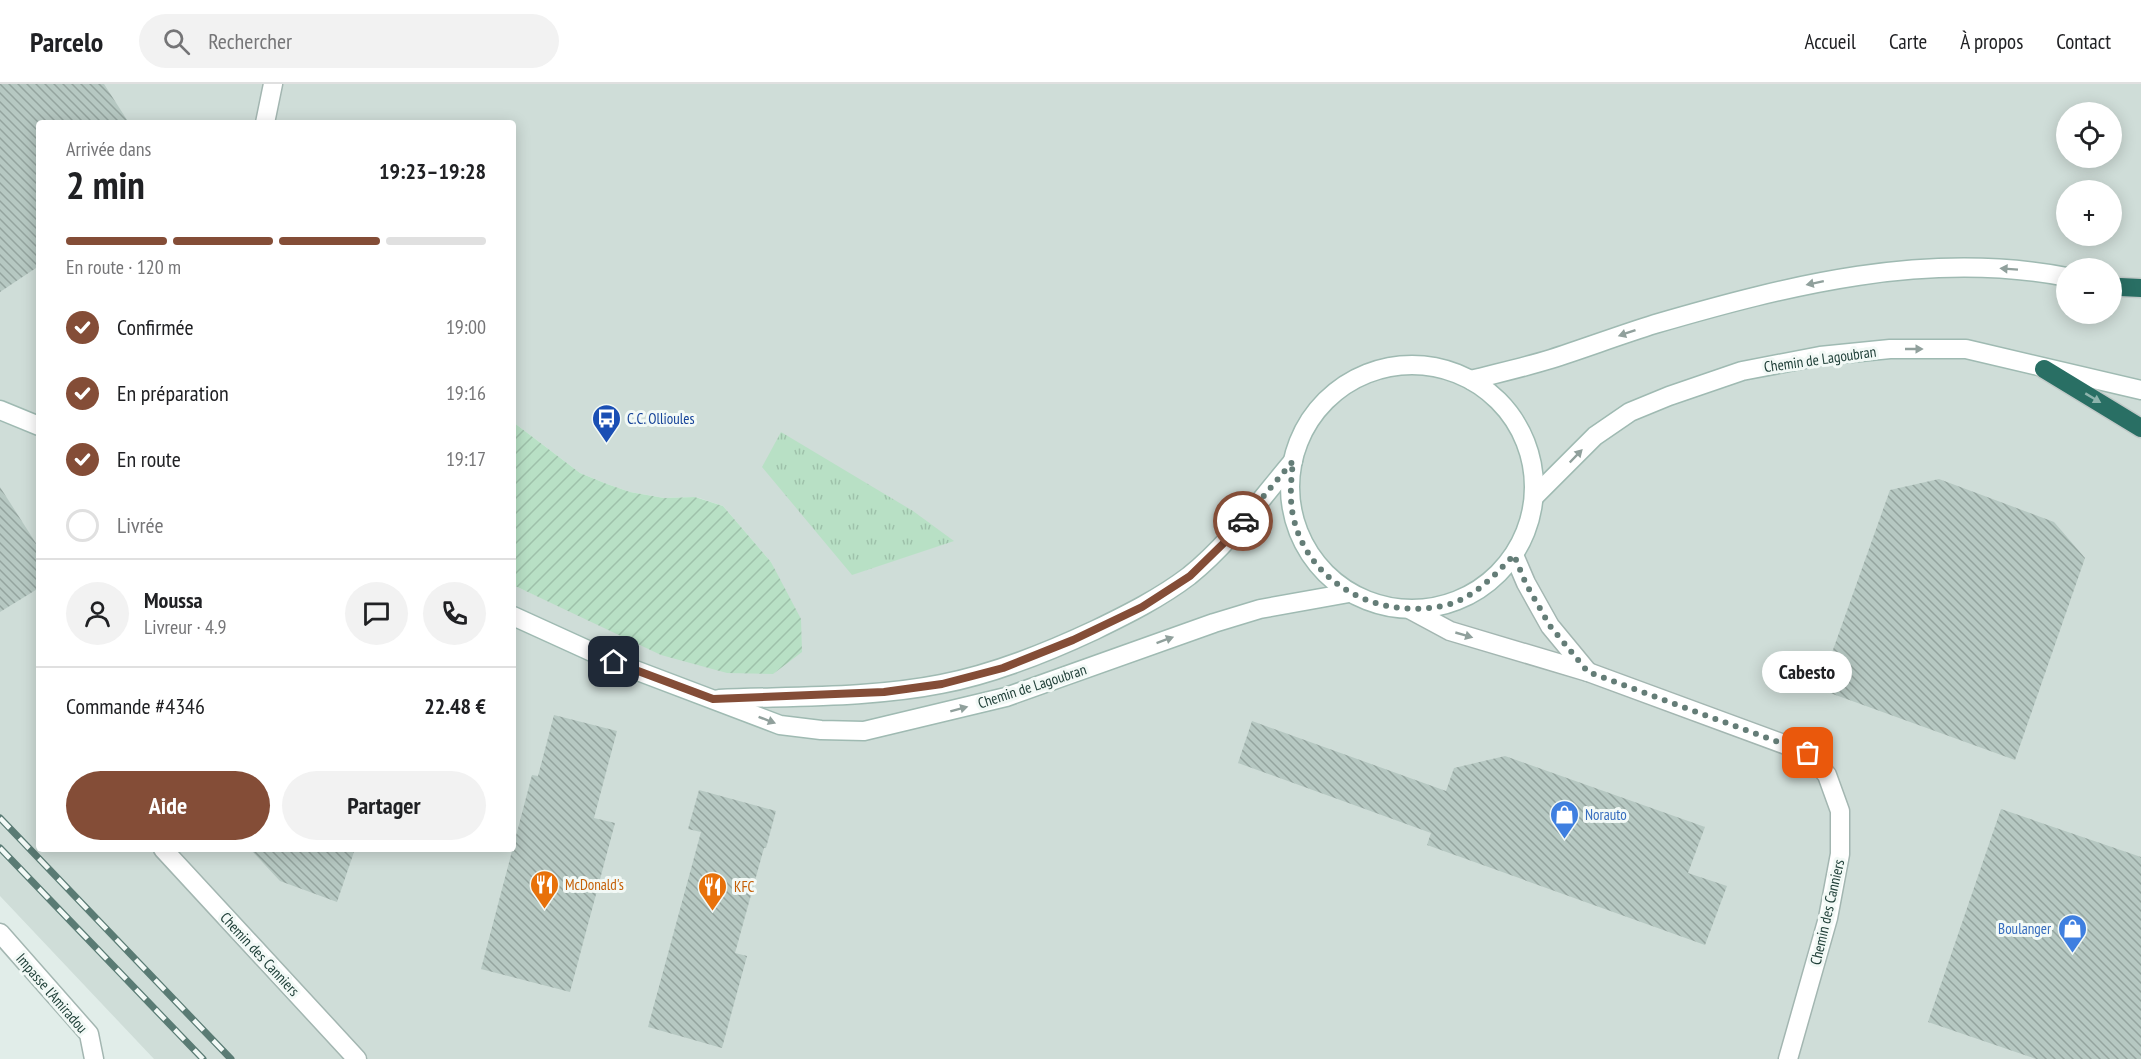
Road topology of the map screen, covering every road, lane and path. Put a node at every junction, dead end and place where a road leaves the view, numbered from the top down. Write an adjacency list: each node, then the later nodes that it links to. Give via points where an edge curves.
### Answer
1 (273, 84): 2 (main road)
2 (266, 120)
3 (2056, 275): 9 (main road, one-way to 9, via 1974,267 1840,277 1653,325)
4 (2122, 286): 6 (highway)
5 (2122, 288): 7 (main road)
6 (2141, 288)
7 (2141, 295)
8 (2044, 369): 10 (main road, Chemin de Lagoubran); 13 (highway, one-way to 13); 15 (main road, Chemin de Lagoubran, one-way to 8, via 1595,436 1630,412 1742,371 1820,356 1890,349 1966,349)
9 (1472, 380): 14 (main road, via 1439,368 1414,365 1389,367 1365,375 1343,387 1308,423); 15 (main road, via 1513,417 1526,442 1533,469)
10 (2141, 390)
11 (0, 410): 12 (main road)
12 (36, 425)
13 (2141, 428)
14 (1293, 461): 17 (main road, via 1290,492 1294,522 1307,550 1325,573); 21 (main road, Chemin de Lagoubran, via 1230,537 1190,576 1142,607 1073,640 1003,668 942,684 884,692)
15 (1534, 497): 16 (main road, via 1527,527)
16 (1514, 555): 18 (main road, via 1486,584 1451,604); 20 (main road, via 1550,626)
17 (1349, 593): 18 (main road, via 1379,605); 21 (main road, Chemin de Lagoubran, one-way to 17, via 780,725 864,731 1006,697 1260,609)
18 (1411, 610): 20 (main road, Chemin des Canniers, one-way to 20, via 1450,631)
19 (516, 617): 21 (main road, Chemin de Lagoubran, via 614,662)
20 (1588, 672): 26 (main road, Chemin des Canniers, via 1808,753 1827,775 1840,811 1840,854 1828,918)
21 (713, 699)
22 (166, 852): 25 (main road, Chemin des Canniers)
23 (0, 933): 24 (main road, Impasse l'Amiradou, via 89,1034)
24 (94, 1059)
25 (357, 1059)
26 (1788, 1059)

